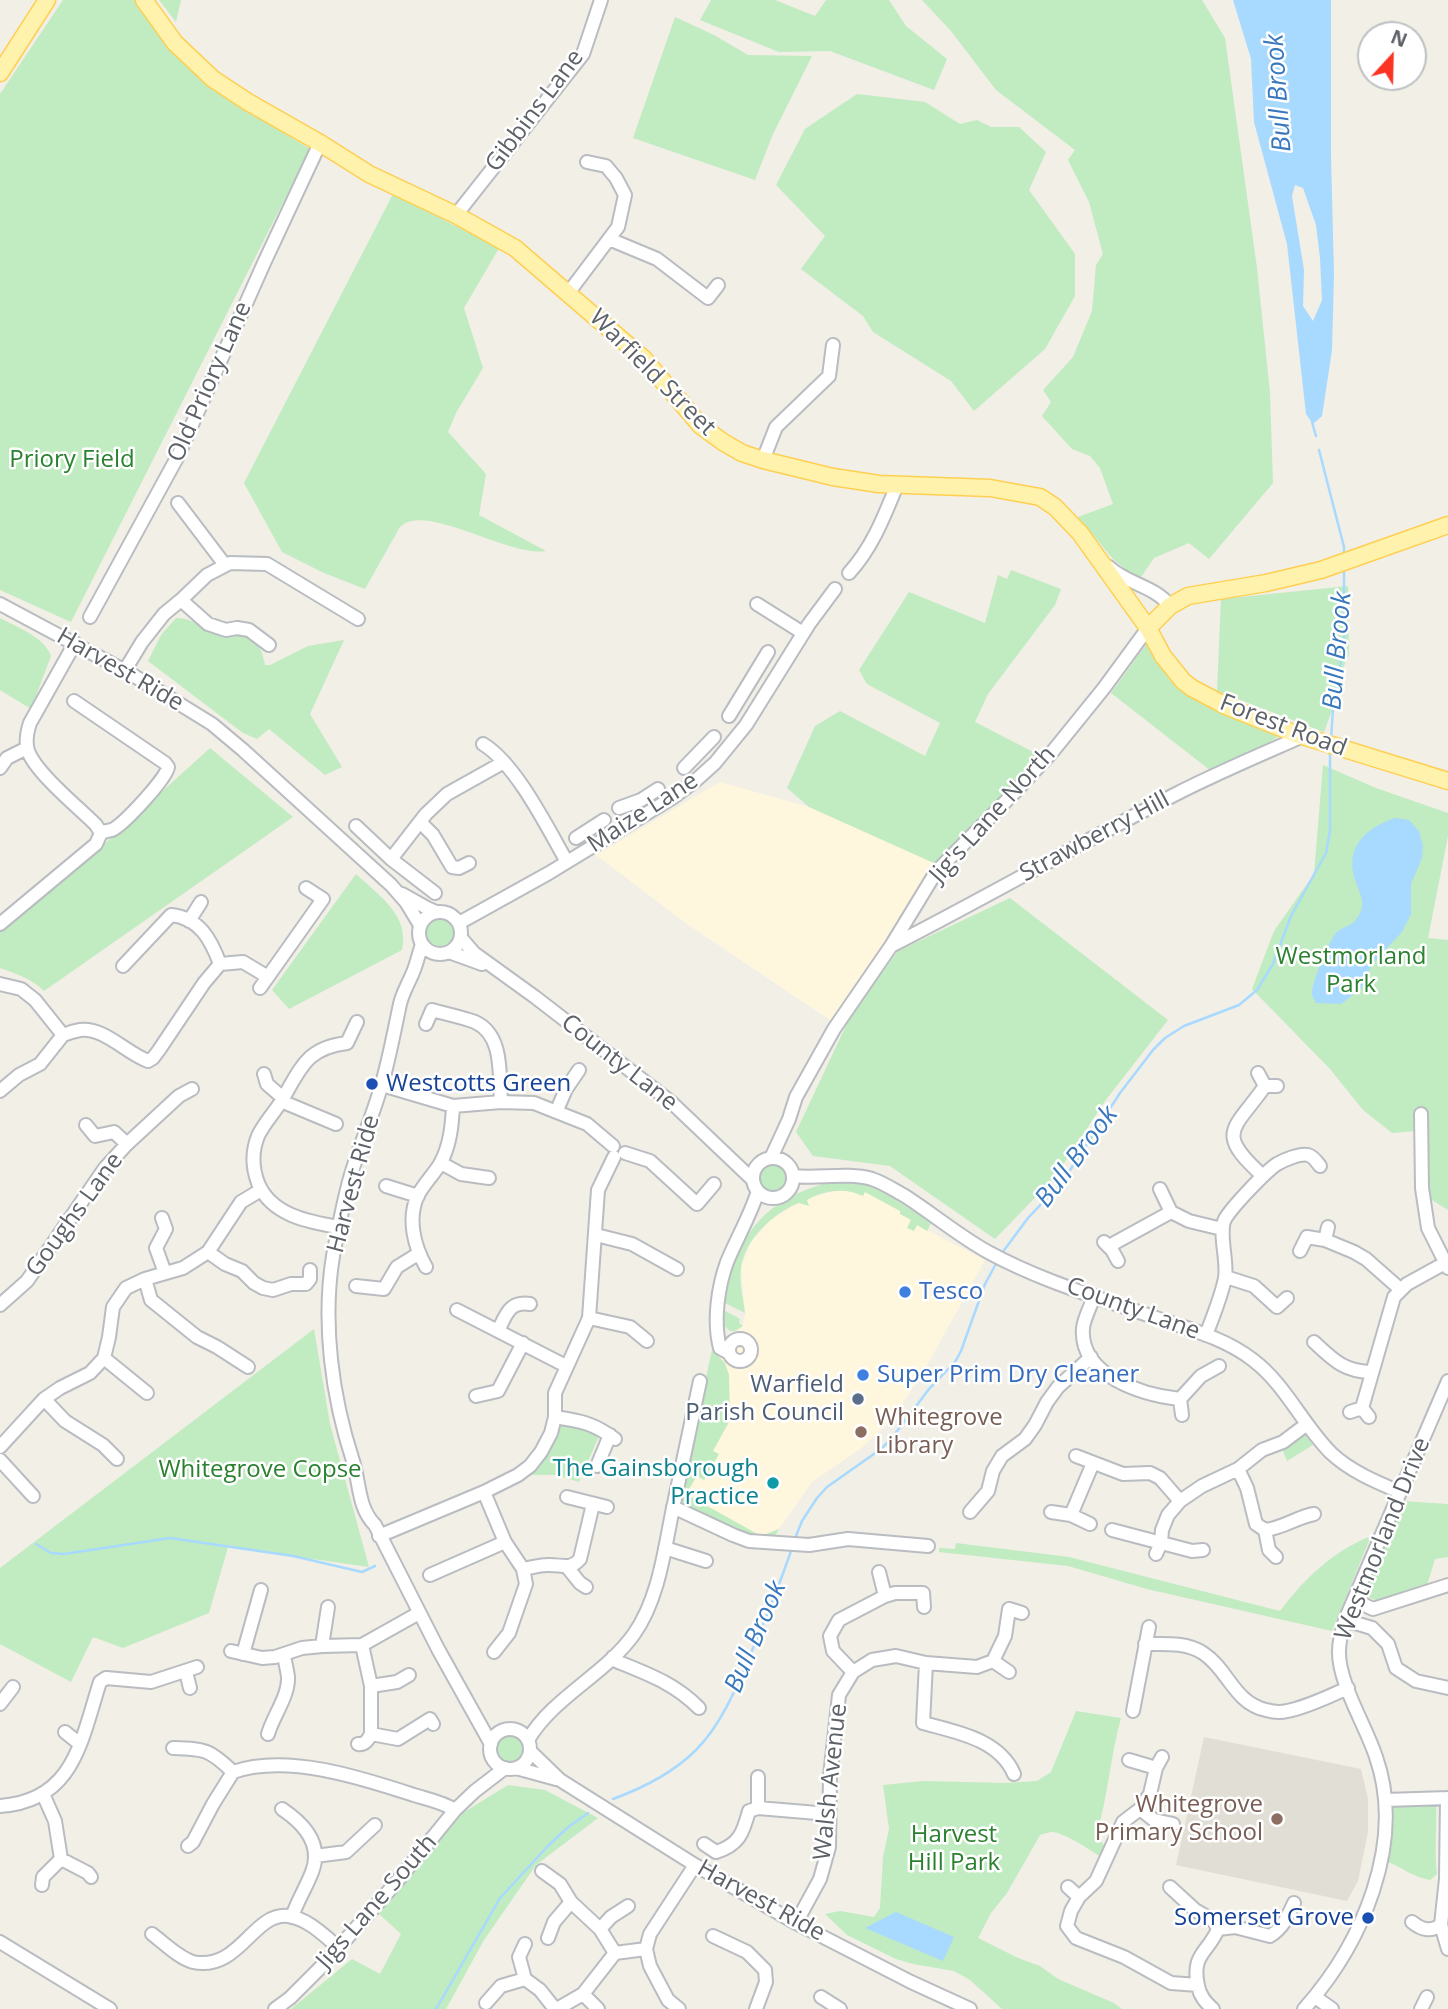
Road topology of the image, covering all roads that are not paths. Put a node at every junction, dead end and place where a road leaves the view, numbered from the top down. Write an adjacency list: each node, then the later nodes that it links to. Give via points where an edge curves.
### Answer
1 (47, 0): 4 (main road)
2 (144, 0): 5 (main road, Warfield Street, via 176,43 214,79)
3 (601, 0): 7 (street, Gibbins Lane, via 583,54)
4 (0, 73)
5 (320, 143): 7 (main road, Warfield Street, via 369,174); 26 (street, Old Priory Lane, via 178,456)
6 (587, 162): 8 (street, via 606,166 625,195 618,227)
7 (456, 215): 10 (main road, Warfield Street, via 515,247)
8 (609, 239): 9 (street, via 657,259 708,298); 10 (street)
9 (718, 285)
10 (569, 292): 12 (main road, Warfield Street, via 643,358 701,426 742,453)
11 (834, 345): 12 (street, via 829,376 776,427)
12 (763, 460): 13 (main road, Warfield Street, via 834,477)
13 (897, 485): 16 (main road, Warfield Street, via 977,487 1040,497 1055,507); 18 (street, via 876,534)
14 (178, 503): 17 (street)
15 (1448, 524): 21 (main road, via 1321,570)
16 (1101, 560): 20 (street, via 1125,579); 28 (main road, Warfield Street)
17 (225, 565): 22 (street); 27 (street, via 267,564)
18 (849, 573)
19 (835, 589): 29 (street, Maize Lane)
20 (1149, 589): 21 (street); 25 (street)
21 (1188, 596): 25 (main road)
22 (181, 600): 31 (street, via 208,624 249,630); 33 (street, via 164,614)
23 (0, 604): 30 (street, Harvest Ride)
24 (757, 604): 29 (street)
25 (1170, 606): 28 (main road)
26 (90, 617)
27 (358, 619)
28 (1148, 628): 38 (main road, Forest Road, via 1164,656 1192,688); 73 (street, Jig's Lane North, via 1053,751 936,872)
29 (803, 633): 36 (street, Maize Lane)
30 (75, 643): 33 (street, Harvest Ride); 41 (street, via 30,723)
31 (269, 645)
32 (768, 652): 34 (street)
33 (125, 670): 62 (street, Harvest Ride, via 212,724)
34 (742, 695): 36 (street); 37 (street)
35 (74, 701): 56 (street, via 168,767 163,779 123,822)
36 (759, 704): 45 (street, Maize Lane)
37 (729, 716)
38 (1303, 736): 47 (main road, Forest Road); 73 (street, Strawberry Hill, via 1180,792)
39 (714, 737): 42 (street)
40 (483, 744): 44 (street)
41 (27, 748): 43 (street); 56 (street, via 38,766)
42 (701, 750): 45 (street); 46 (street)
43 (2, 760)
44 (504, 762): 53 (street, via 447,794); 60 (street)
45 (715, 763): 51 (street, Maize Lane)
46 (684, 768)
47 (1448, 781)
48 (658, 789): 49 (street)
49 (641, 800): 50 (street); 51 (street)
50 (619, 808)
51 (648, 813): 58 (street, Maize Lane)
52 (604, 820): 55 (street)
53 (420, 822): 59 (street); 61 (street, via 452,867)
54 (356, 825): 59 (street)
55 (593, 828): 57 (street); 58 (street)
56 (101, 833): 69 (street, via 96,844)
57 (576, 838)
58 (601, 842): 60 (street, Maize Lane)
59 (391, 859): 64 (street)
60 (567, 862): 68 (street, Maize Lane)
61 (469, 863)
62 (391, 885): 66 (street, Harvest Ride); 70 (street, Harvest Ride)
63 (306, 888): 78 (street, via 323,899)
64 (435, 893)
65 (201, 902): 67 (street)
66 (436, 912): 68 (street, via 450,914); 70 (street)
67 (189, 921): 75 (street, via 210,939); 76 (street, via 171,915)
68 (459, 923): 71 (street)
69 (0, 924)
70 (420, 925): 72 (street)
71 (461, 937): 74 (street, via 456,946); 77 (street, County Lane, via 474,953)
72 (422, 944): 74 (street); 79 (street, Harvest Ride)
73 (891, 946): 96 (street, Jig's Lane North, via 834,1029 796,1097)
74 (442, 953): 77 (street, County Lane); 79 (street, Harvest Ride)
75 (220, 964): 78 (street, via 243,962); 84 (street, via 148,1061 93,1031)
76 (123, 966)
77 (505, 975): 101 (street, County Lane, via 671,1102)
78 (268, 977): 81 (street)
79 (411, 979): 88 (street, Harvest Ride, via 400,1005)
80 (0, 984): 84 (street, via 21,989 35,1000)
81 (260, 988)
82 (357, 1022): 91 (street, via 347,1043 325,1047 307,1059)
83 (426, 1024): 92 (street, via 432,1010 476,1023 486,1031 497,1048)
84 (63, 1035): 90 (street, via 40,1063)
85 (579, 1070): 94 (street)
86 (1258, 1073): 105 (street, via 1271,1086 1238,1119 1233,1142)
87 (264, 1074): 91 (street)
88 (382, 1085): 93 (street); 117 (street, Harvest Ride)
89 (192, 1089): 99 (street, Goughs Lane)
90 (0, 1091)
91 (282, 1100): 97 (street); 112 (street, via 259,1133 254,1150 253,1170)
92 (501, 1102): 93 (street); 94 (street, via 534,1103)
93 (453, 1106): 103 (street, via 451,1135)
94 (557, 1111): 100 (street, via 587,1124)
95 (1421, 1114): 125 (street, via 1428,1228)
96 (789, 1119): 102 (street, Jig's Lane North); 106 (street, Jig's Lane North)
97 (336, 1124)
98 (86, 1125): 99 (street, via 95,1136 114,1132)
99 (127, 1144): 136 (street, Goughs Lane, via 105,1168 27,1281)
100 (617, 1152): 108 (street, via 650,1161 698,1204); 120 (street, via 598,1190)
101 (729, 1156): 102 (street); 110 (street, County Lane)
102 (766, 1161): 106 (street, via 780,1160); 110 (street, via 754,1172)
103 (441, 1163): 107 (street, via 461,1174); 113 (street)
104 (1320, 1166): 105 (street, via 1310,1149)
105 (1263, 1176): 119 (street)
106 (790, 1177): 114 (street, via 784,1194); 134 (street, County Lane, via 875,1180 989,1252)
107 (489, 1178)
108 (714, 1184)
109 (386, 1186): 113 (street)
110 (756, 1186): 114 (street); 118 (street)
111 (1160, 1189): 115 (street)
112 (261, 1190): 117 (street, via 289,1213); 122 (street, via 241,1202)
113 (418, 1196): 123 (street, via 413,1236)
114 (776, 1198): 118 (street)
115 (1171, 1212): 119 (street); 124 (street, via 1106,1244)
116 (162, 1218): 129 (street, via 166,1229 156,1248)
117 (339, 1227): 184 (street, Harvest Ride, via 331,1280 331,1349 339,1412)
118 (744, 1228): 145 (street, via 727,1262 716,1319 720,1348)
119 (1222, 1228): 130 (street)
120 (596, 1234): 127 (street, via 632,1244); 139 (street)
121 (1300, 1251): 133 (street, via 1307,1237 1327,1234 1366,1259)
122 (208, 1252): 128 (street, via 254,1283 273,1290 306,1284); 129 (street, via 183,1268)
123 (418, 1254): 126 (street); 132 (street, via 397,1267 384,1289)
124 (1118, 1261)
125 (1447, 1266): 133 (street)
126 (426, 1267)
127 (677, 1269)
128 (310, 1270)
129 (165, 1272): 131 (street)
130 (1226, 1277): 137 (street, via 1254,1286); 141 (street)
131 (145, 1279): 147 (street, via 126,1288 113,1307); 150 (street, via 151,1300 197,1337)
132 (356, 1286)
133 (1400, 1289): 151 (street)
134 (1094, 1296): 141 (street, County Lane); 146 (street, via 1083,1328)
135 (530, 1304): 140 (street, via 510,1308)
136 (0, 1305)
137 (1283, 1307)
138 (457, 1310): 140 (street)
139 (589, 1318): 142 (street, via 630,1327); 148 (street)
140 (498, 1331): 144 (street)
141 (1206, 1335): 161 (street, County Lane, via 1237,1348 1268,1372)
142 (647, 1341)
143 (1314, 1342): 151 (street, via 1348,1369)
144 (523, 1343): 148 (street); 155 (street, via 498,1391)
145 (732, 1347)
146 (1090, 1357): 157 (street, via 1113,1378 1137,1390); 178 (street, via 1058,1387 1025,1439 1002,1456 988,1491)
147 (104, 1358): 154 (street); 156 (street, via 90,1373)
148 (566, 1366): 160 (street, via 555,1392)
149 (1219, 1366): 157 (street, via 1201,1376)
150 (248, 1367)
151 (1372, 1372): 158 (street)
152 (700, 1381): 176 (street)
153 (1448, 1381): 170 (street, Westmorland Drive)
154 (147, 1393)
155 (477, 1396)
156 (44, 1399): 162 (street); 164 (street, via 65,1421)
157 (1180, 1399): 159 (street)
158 (1361, 1413)
159 (1182, 1415)
160 (555, 1417): 167 (street, via 584,1422 612,1437); 169 (street, via 551,1433 530,1466)
161 (1307, 1424): 168 (street); 170 (street, County Lane, via 1347,1465)
162 (0, 1447)
163 (1076, 1456): 166 (street)
164 (117, 1459)
165 (0, 1460): 171 (street)
166 (1093, 1463): 173 (street, via 1123,1474 1160,1478); 180 (street)
167 (597, 1466)
168 (1238, 1469): 173 (street); 183 (street, via 1256,1524)
169 (484, 1492): 184 (street); 185 (street)
170 (1400, 1492): 200 (street, Westmorland Drive)
171 (33, 1496)
172 (567, 1497): 174 (street)
173 (1180, 1501): 188 (street, via 1168,1515)
174 (593, 1504): 175 (street); 192 (street, via 580,1559)
175 (607, 1507)
176 (673, 1507): 186 (street, via 749,1541 809,1545 848,1539); 187 (street)
177 (1051, 1512): 180 (street)
178 (970, 1513)
179 (1314, 1514): 183 (street)
180 (1071, 1515): 181 (street)
181 (1090, 1524)
182 (1112, 1530): 188 (street)
183 (1265, 1530): 190 (street, via 1269,1550)
184 (377, 1531): 204 (street, Harvest Ride)
185 (505, 1542): 193 (street); 195 (street)
186 (928, 1546)
187 (665, 1548): 191 (street); 212 (street, via 650,1606 634,1635)
188 (1158, 1548): 189 (street)
189 (1203, 1550)
190 (1276, 1557)
191 (706, 1561)
192 (567, 1567): 193 (street); 197 (street)
193 (523, 1569): 210 (street, via 526,1584 521,1603 509,1633)
194 (879, 1572): 199 (street)
195 (430, 1575)
196 (1448, 1586): 200 (street, via 1373,1609)
197 (586, 1587)
198 (261, 1590): 211 (street, via 237,1652 262,1658)
199 (885, 1596): 201 (street, via 923,1593); 215 (street, via 839,1620 831,1636 834,1651)
200 (1354, 1600): 205 (street, Westmorland Drive)
201 (924, 1607)
202 (328, 1608): 209 (street)
203 (1015, 1611): 213 (street)
204 (419, 1613): 208 (street); 224 (street, Harvest Ride)
205 (1345, 1620): 218 (street, via 1372,1628 1388,1644 1392,1673); 222 (street, Westmorland Drive, via 1338,1648)
206 (1149, 1628): 207 (street)
207 (1145, 1644): 222 (street, via 1185,1646 1203,1653 1241,1697 1266,1710 1286,1712); 226 (street)
208 (362, 1645): 209 (street); 219 (street)
209 (322, 1646): 211 (street)
210 (494, 1651)
211 (284, 1654): 231 (street, via 286,1692)
212 (613, 1657): 225 (street, via 684,1693); 227 (street)
213 (993, 1661): 214 (street, Walsh Avenue, via 977,1667); 216 (street)
214 (926, 1663): 215 (street, Walsh Avenue, via 896,1656 872,1660); 241 (street, via 923,1723 988,1745 1010,1764)
215 (853, 1672): 253 (street, Walsh Avenue, via 839,1695)
216 (1009, 1672)
217 (407, 1681): 219 (street)
218 (1447, 1684)
219 (371, 1686): 232 (street)
220 (13, 1687): 223 (street)
221 (190, 1688): 233 (street, via 192,1670 151,1682 106,1678 100,1682)
222 (1348, 1689): 247 (street, Westmorland Drive, via 1377,1759)
223 (0, 1704)
224 (470, 1705): 229 (street, Harvest Ride, via 490,1723); 237 (street, Harvest Ride)
225 (699, 1708)
226 (1133, 1711)
227 (548, 1714): 229 (street); 235 (street, via 534,1729)
228 (422, 1720): 232 (street, via 398,1739)
229 (508, 1730): 235 (street, via 518,1731); 237 (street, via 494,1738)
230 (65, 1732): 233 (street)
231 (268, 1734)
232 (372, 1734): 234 (street)
233 (80, 1744): 245 (street, via 72,1766)
234 (358, 1744)
235 (529, 1746): 239 (street, via 525,1762); 243 (street, Harvest Ride)
236 (173, 1748): 240 (street, via 203,1749)
237 (492, 1751): 239 (street, via 495,1762); 244 (street, Jigs Lane South)
238 (1129, 1760): 251 (street, via 1159,1762 1150,1794)
239 (510, 1768): 243 (street, Harvest Ride); 244 (street, Jigs Lane South)
240 (233, 1772): 252 (street, via 259,1766 326,1771); 257 (street)
241 (1014, 1774)
242 (758, 1777): 249 (street)
243 (560, 1780): 260 (street, Harvest Ride)
244 (475, 1791): 252 (street, Jigs Lane South)
245 (43, 1794): 248 (street); 259 (street, via 55,1821)
246 (1448, 1798): 247 (street); 263 (street)
247 (1385, 1800): 290 (street, Westmorland Drive, via 1385,1838 1372,1891 1352,1939)
248 (0, 1807)
249 (758, 1808): 253 (street); 256 (street, via 749,1811 740,1836 729,1848 716,1852)
250 (282, 1809): 258 (street, via 306,1830)
251 (1140, 1809): 254 (street, via 1154,1820); 267 (street, via 1123,1822 1096,1881)
252 (455, 1810): 282 (street, Jigs Lane South)
253 (829, 1814): 273 (street, Walsh Avenue, via 829,1847 820,1879)
254 (1173, 1824)
255 (375, 1825): 258 (street, via 346,1852)
256 (704, 1843)
257 (188, 1846)
258 (315, 1856): 271 (street)
259 (61, 1859): 262 (street); 264 (street, via 43,1877)
260 (695, 1865): 273 (street, Harvest Ride); 283 (street, via 650,1934)
261 (542, 1871): 268 (street, via 560,1884)
262 (91, 1877)
263 (1447, 1879): 274 (street)
264 (42, 1885)
265 (1068, 1887): 267 (street)
266 (1170, 1887): 276 (street)
267 (1079, 1897): 287 (street, via 1067,1926 1076,1938 1171,1983)
268 (571, 1902): 275 (street); 279 (street, via 554,1922)
269 (1294, 1903): 276 (street, via 1270,1936 1235,1927)
270 (628, 1906): 275 (street)
271 (292, 1917): 277 (street, via 269,1921 229,1956 213,1962 193,1962); 282 (street)
272 (1412, 1922): 274 (street, via 1428,1930)
273 (796, 1923): 299 (street, Harvest Ride)
274 (1441, 1925): 284 (street)
275 (600, 1929): 285 (street)
276 (1218, 1929): 287 (street, via 1197,1964)
277 (152, 1934)
278 (713, 1936): 297 (street, via 747,1952 765,1970 766,1982)
279 (548, 1938)
280 (0, 1942): 292 (street)
281 (525, 1944): 286 (street, via 519,1957)
282 (339, 1948): 293 (street, Jigs Lane South)
283 (646, 1949): 285 (street); 296 (street, via 668,2000)
284 (1448, 1950)
285 (615, 1953): 288 (street)
286 (525, 1979): 291 (street, via 501,1986); 294 (street)
287 (1198, 1985): 300 (street)
288 (583, 1994): 294 (street); 295 (street)
289 (821, 1997): 298 (street)
290 (1315, 1997): 301 (street, Westmorland Drive); 302 (street)
291 (486, 2003)
292 (110, 2009)
293 (275, 2009)
294 (556, 2009)
295 (598, 2009)
296 (679, 2009)
297 (756, 2009)
298 (840, 2009)
299 (970, 2009)
300 (1213, 2009)
301 (1304, 2009)
302 (1332, 2009)

